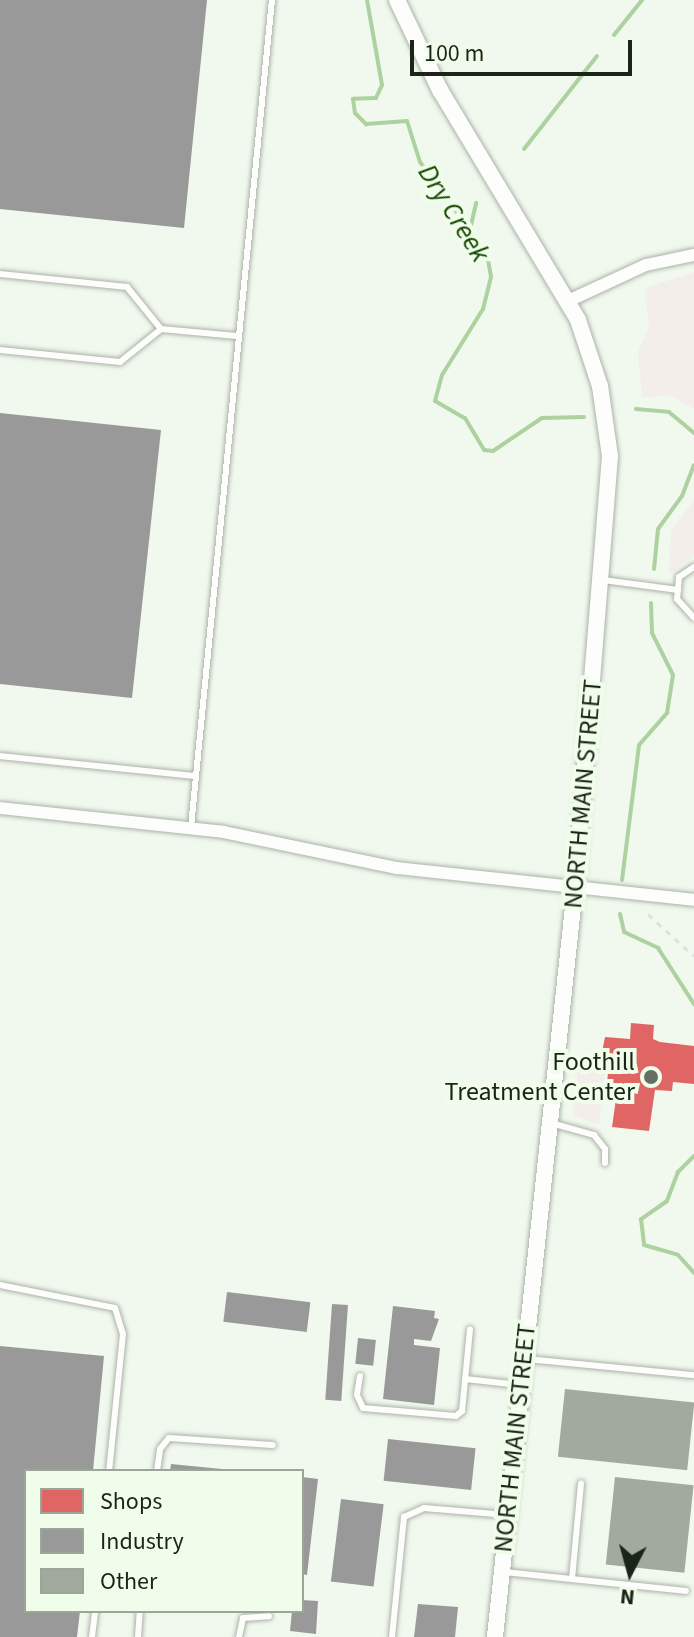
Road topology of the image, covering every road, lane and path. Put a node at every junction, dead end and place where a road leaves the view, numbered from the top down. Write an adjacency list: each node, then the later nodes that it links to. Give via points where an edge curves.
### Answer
1 (272, 0): 7 (lane)
2 (397, 0): 5 (street, NORTH MAIN STREET, via 440,90)
3 (694, 255): 5 (street, via 646,265)
4 (0, 274): 6 (lane, via 127,287)
5 (568, 301): 10 (street, NORTH MAIN STREET, via 591,352 606,415 610,456)
6 (161, 329): 7 (lane); 8 (lane, via 120,362)
7 (237, 336): 14 (lane)
8 (0, 350)
9 (694, 567): 11 (lane, via 679,577)
10 (603, 580): 11 (lane); 17 (street, NORTH MAIN STREET)
11 (678, 590): 12 (lane, via 680,607)
12 (694, 618)
13 (0, 756): 14 (lane)
14 (194, 776): 16 (lane)
15 (0, 808): 16 (street)
16 (191, 827): 17 (street, via 383,866)
17 (575, 888): 18 (street); 21 (street, NORTH MAIN STREET)
18 (694, 900)
19 (648, 914): 20 (path)
20 (694, 956)
21 (547, 1122): 22 (lane, via 594,1135 605,1149); 25 (street, NORTH MAIN STREET)
22 (605, 1163)
23 (0, 1285): 31 (lane, via 115,1308 123,1334)
24 (470, 1329): 28 (lane)
25 (523, 1358): 26 (lane); 29 (street, NORTH MAIN STREET)
26 (694, 1375)
27 (360, 1376): 28 (lane, via 358,1401 363,1408 452,1417 462,1411)
28 (465, 1379): 29 (lane)
29 (520, 1385): 34 (street, NORTH MAIN STREET)
30 (273, 1445): 32 (lane, via 169,1438 160,1449)
31 (109, 1469)
32 (157, 1469)
33 (581, 1483): 36 (lane)
34 (507, 1515): 35 (street, NORTH MAIN STREET); 44 (lane, via 424,1508 404,1517)
35 (502, 1571): 36 (lane); 45 (street, NORTH MAIN STREET)
36 (572, 1579): 37 (lane)
37 (686, 1591)
38 (95, 1613): 41 (lane)
39 (140, 1613): 42 (lane)
40 (269, 1616): 43 (lane, via 243,1618)
41 (92, 1637)
42 (138, 1637)
43 (239, 1637)
44 (392, 1637)
45 (495, 1637)

